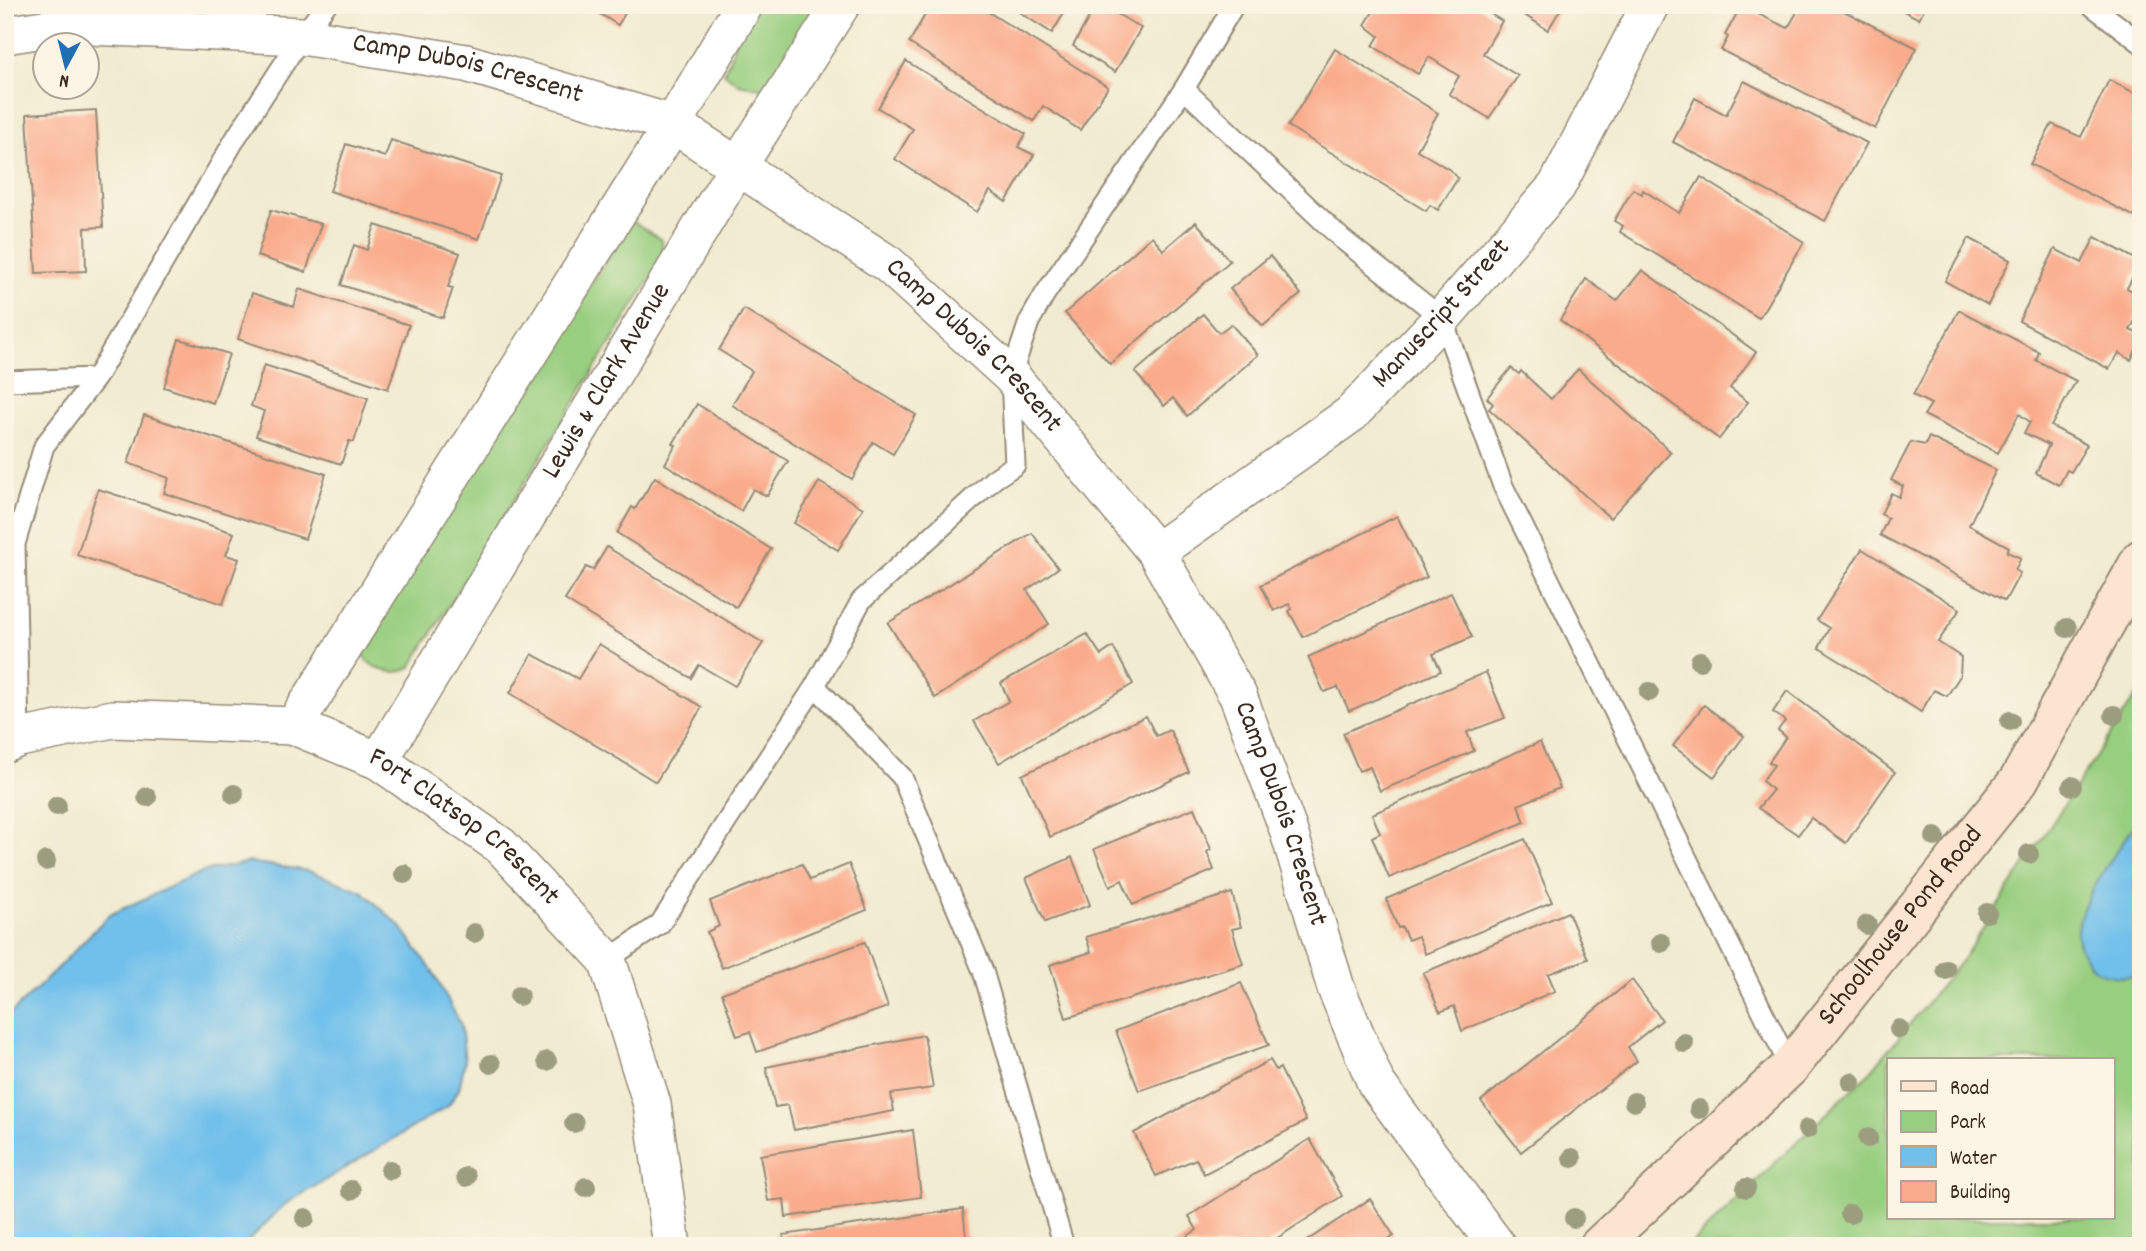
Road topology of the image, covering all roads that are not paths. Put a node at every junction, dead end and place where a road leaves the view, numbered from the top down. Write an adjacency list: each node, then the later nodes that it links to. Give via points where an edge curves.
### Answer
1 (326, 5): 8 (lane)
2 (744, 5): 11 (street)
3 (841, 5): 12 (street, Lewis & Clark Avenue)
4 (1234, 5): 10 (lane)
5 (1650, 5): 13 (street, Manuscript Street, via 1557,186)
6 (2091, 5): 9 (lane)
7 (5, 35): 8 (street, Camp Dubois Crescent, via 69,25)
8 (302, 36): 11 (street, Camp Dubois Crescent, via 466,63); 15 (lane, via 237,136)
9 (2141, 43)
10 (1184, 89): 13 (lane, via 1342,239); 14 (lane, via 1045,294 1029,322)
11 (673, 124): 12 (street, Camp Dubois Crescent); 20 (street)
12 (738, 166): 14 (street, Camp Dubois Crescent, via 888,264); 22 (street, Lewis & Clark Avenue)
13 (1442, 318): 17 (street, Manuscript Street, via 1352,414); 24 (lane, via 1503,486)
14 (1011, 376): 17 (street, Camp Dubois Crescent); 19 (lane, via 1015,465 861,601)
15 (96, 378): 16 (lane); 21 (lane, via 44,446 15,544)
16 (5, 381)
17 (1156, 552): 27 (street, Camp Dubois Crescent, via 1238,696 1288,829 1336,988 1376,1083)
18 (2141, 559): 24 (street, Schoolhouse Pond Road, via 2019,780)
19 (815, 686): 23 (lane, via 660,924); 26 (lane, via 902,777 982,971)
20 (294, 726): 21 (street, Fort Clatsop Crescent, via 113,719); 22 (street, Fort Clatsop Crescent)
21 (12, 741)
22 (379, 761): 23 (street, Fort Clatsop Crescent, via 501,846)
23 (607, 960): 25 (street, Fort Clatsop Crescent, via 652,1104)
24 (1790, 1067): 28 (street, Schoolhouse Pond Road)
25 (672, 1246)
26 (1064, 1246)
27 (1497, 1246)
28 (1599, 1246)

